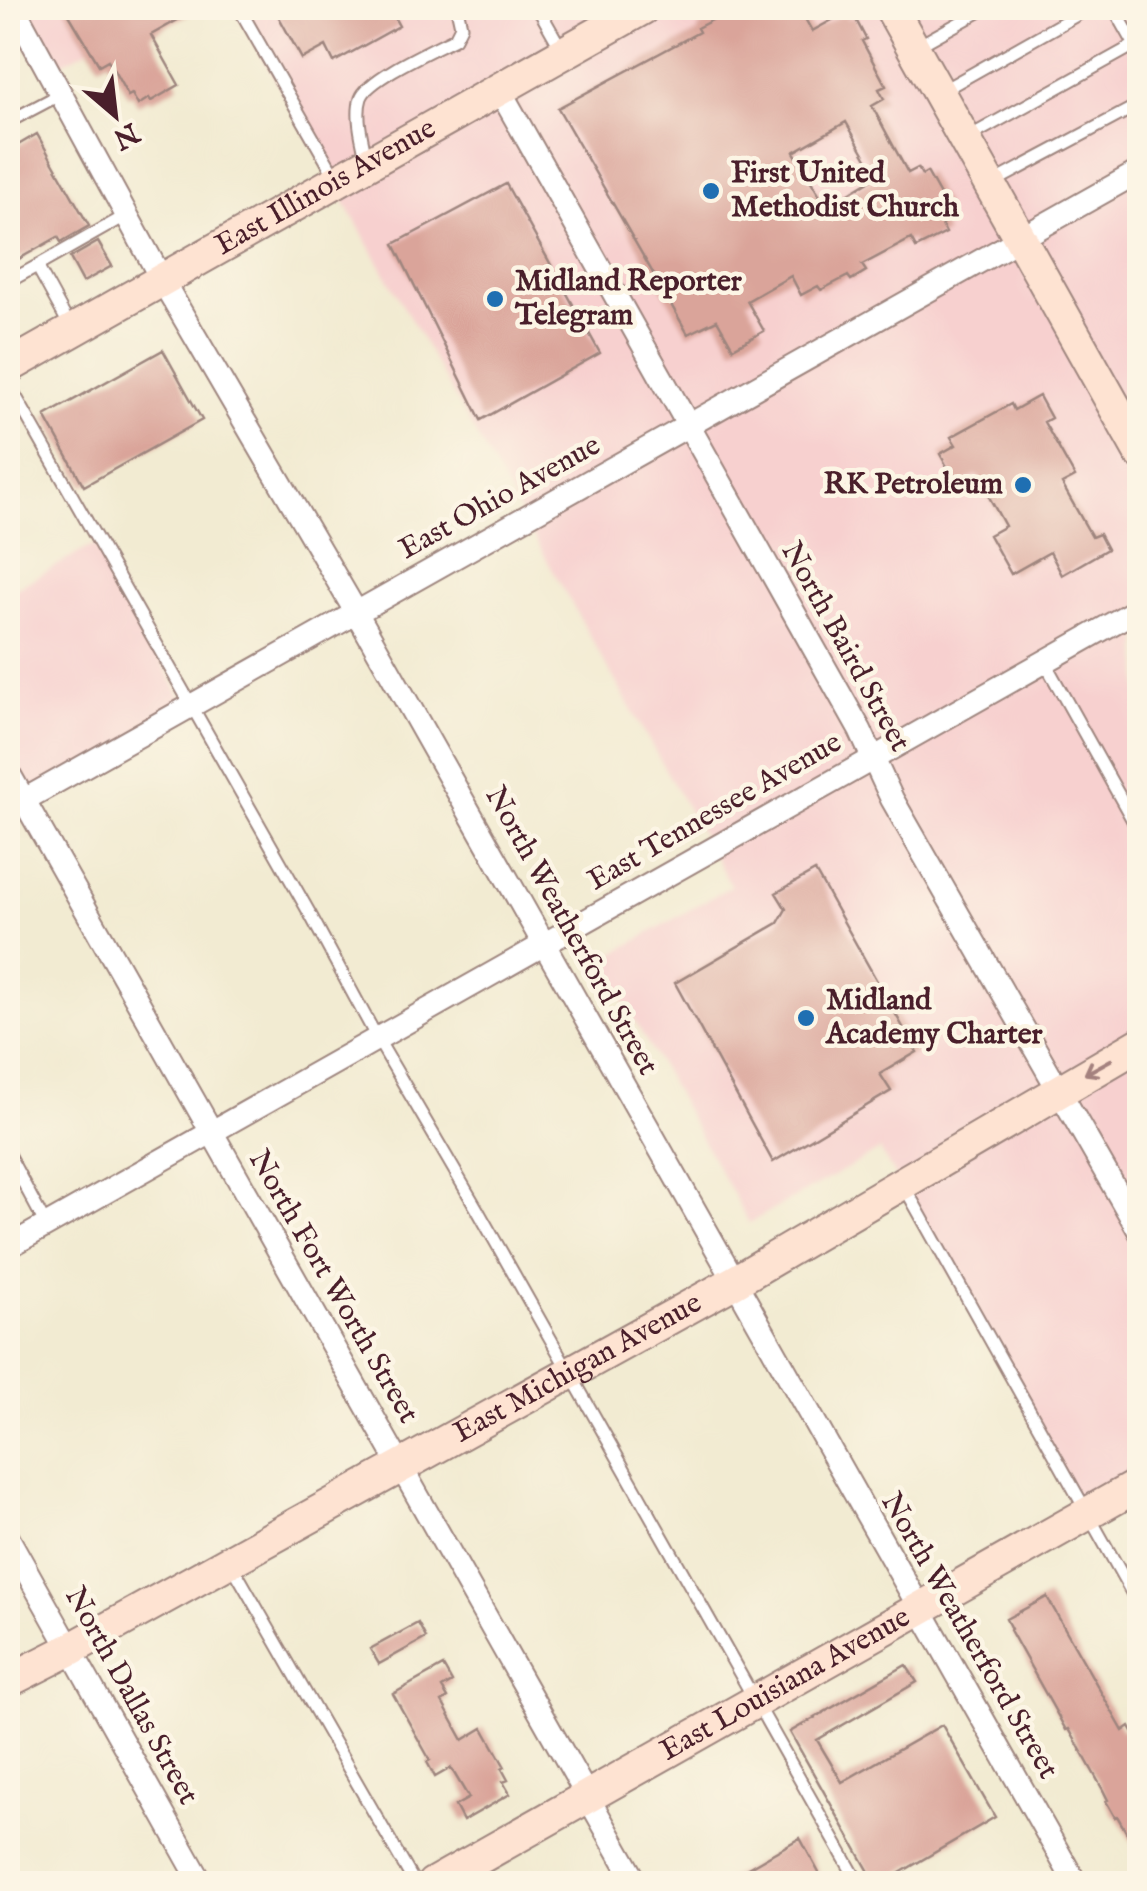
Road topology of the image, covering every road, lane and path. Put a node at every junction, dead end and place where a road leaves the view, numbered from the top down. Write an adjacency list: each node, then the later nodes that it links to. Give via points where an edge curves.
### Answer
1 (14, 8): 17 (street, North Weatherford Street)
2 (239, 8): 23 (lane)
3 (456, 8): 21 (lane, via 461,26 455,38 364,92)
4 (538, 8): 14 (lane)
5 (891, 8): 13 (street)
6 (950, 8): 11 (lane)
7 (986, 8): 11 (lane)
8 (1089, 8): 16 (lane)
9 (1114, 8): 12 (lane)
10 (631, 10): 14 (street, East Illinois Avenue)
11 (959, 23): 13 (lane)
12 (1138, 47): 20 (lane)
13 (914, 48): 16 (street)
14 (564, 52): 15 (street, East Illinois Avenue)
15 (499, 89): 21 (street, East Illinois Avenue); 33 (street, North Baird Street)
16 (939, 93): 20 (street)
17 (61, 94): 19 (lane); 25 (street, North Weatherford Street)
18 (1140, 104): 24 (lane)
19 (8, 122)
20 (965, 140): 24 (street)
21 (367, 164): 23 (street, East Illinois Avenue)
22 (1140, 171): 26 (street, East Ohio Avenue)
23 (338, 180): 28 (street, East Illinois Avenue)
24 (990, 184): 26 (street)
25 (127, 215): 27 (lane); 28 (street, North Weatherford Street)
26 (1021, 238): 33 (street, East Ohio Avenue); 34 (street)
27 (37, 266): 29 (lane); 30 (lane)
28 (162, 280): 30 (street, East Illinois Avenue); 36 (street, North Weatherford Street)
29 (8, 282)
30 (72, 330): 31 (street, East Illinois Avenue)
31 (8, 367)
32 (8, 383): 38 (lane)
33 (688, 426): 36 (street, East Ohio Avenue); 39 (street, North Baird Street)
34 (1140, 452)
35 (1140, 608): 37 (street, East Tennessee Avenue)
36 (356, 612): 38 (street, East Ohio Avenue); 43 (street, North Weatherford Street)
37 (1044, 661): 39 (street, East Tennessee Avenue); 42 (lane)
38 (191, 705): 41 (street, East Ohio Avenue); 44 (lane)
39 (872, 758): 43 (street, East Tennessee Avenue); 46 (street, North Baird Street)
40 (8, 772): 41 (street, North Fort Worth Street)
41 (15, 804): 47 (street, North Fort Worth Street)
42 (1140, 833)
43 (544, 944): 44 (street, East Tennessee Avenue); 53 (street, North Weatherford Street)
44 (377, 1038): 47 (street, East Tennessee Avenue); 54 (lane)
45 (1140, 1044): 46 (street, East Michigan Avenue, one-way to 46)
46 (1057, 1090): 49 (street, East Michigan Avenue); 51 (street, North Baird Street)
47 (211, 1134): 50 (street, East Tennessee Avenue); 55 (street, North Fort Worth Street)
48 (8, 1154): 50 (lane)
49 (902, 1182): 53 (street, East Michigan Avenue); 57 (lane)
50 (46, 1225): 52 (street, East Tennessee Avenue)
51 (1140, 1232)
52 (8, 1247)
53 (734, 1282): 54 (street, East Michigan Avenue); 61 (street, North Weatherford Street)
54 (570, 1373): 55 (street, East Michigan Avenue); 64 (lane)
55 (401, 1466): 59 (street, East Michigan Avenue); 65 (street, North Fort Worth Street)
56 (1140, 1484): 57 (street, East Louisiana Avenue)
57 (1087, 1514): 60 (lane); 61 (street, East Louisiana Avenue)
58 (8, 1538): 62 (street, North Dallas Street)
59 (230, 1561): 62 (street, East Michigan Avenue); 67 (lane)
60 (1140, 1607)
61 (918, 1609): 64 (street, East Louisiana Avenue); 71 (street, North Weatherford Street)
62 (72, 1650): 63 (street, East Michigan Avenue); 66 (street, North Dallas Street)
63 (8, 1682)
64 (755, 1702): 65 (street, East Louisiana Avenue); 70 (lane)
65 (588, 1796): 68 (street, East Louisiana Avenue); 69 (street, North Fort Worth Street)
66 (202, 1884)
67 (414, 1884)
68 (433, 1884)
69 (637, 1884)
70 (859, 1884)
71 (1076, 1884)

